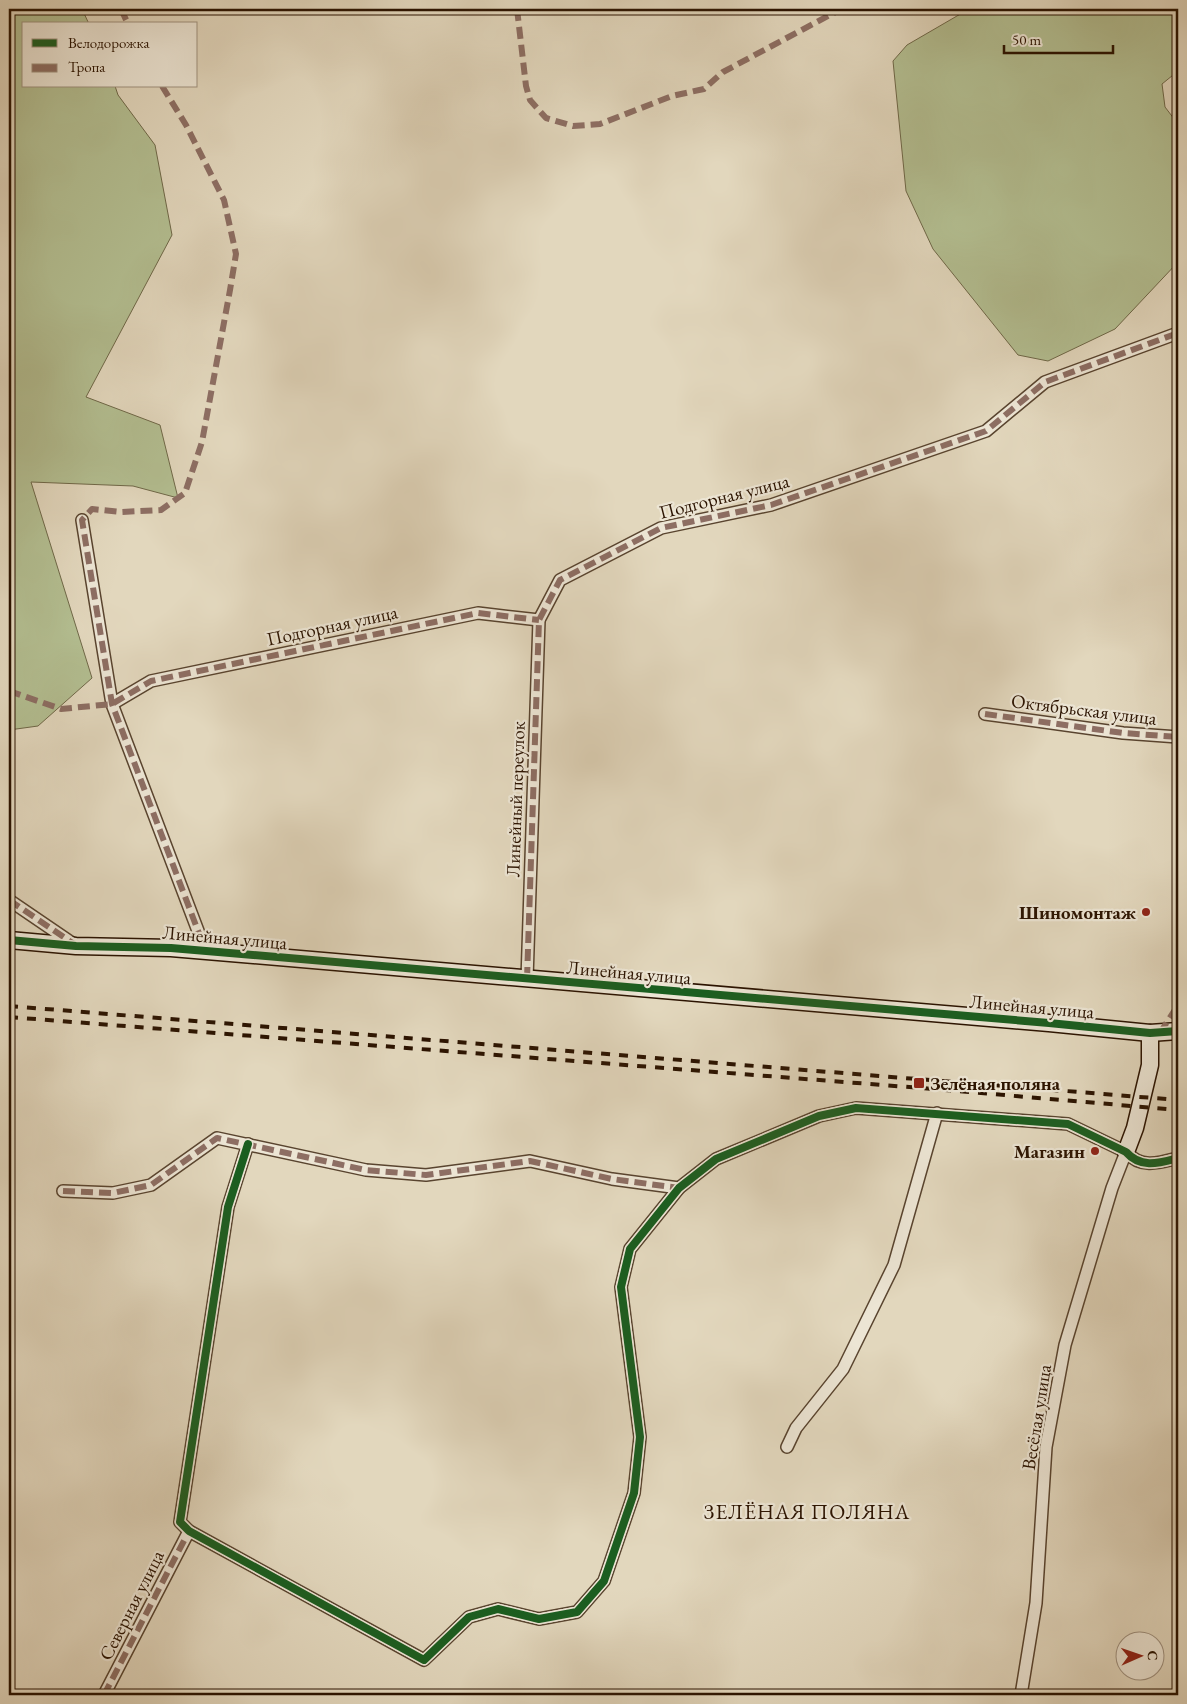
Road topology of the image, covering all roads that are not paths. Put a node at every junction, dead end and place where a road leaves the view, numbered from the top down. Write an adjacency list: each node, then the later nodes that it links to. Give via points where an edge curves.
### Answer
1 (1178, 333): 3 (street, Подгорная улица, via 1045,382 986,431 771,505 661,528 560,580)
2 (82, 520): 4 (street)
3 (539, 620): 4 (street, Подгорная улица, via 478,613 151,681); 11 (street, Линейный переулок)
4 (112, 704): 10 (street)
5 (985, 714): 6 (street, Октябрьская улица, via 1123,733)
6 (1178, 737)
7 (9, 900): 9 (street)
8 (9, 940): 9 (street, Линейная улица)
9 (76, 946): 10 (street, Линейная улица)
10 (206, 952): 11 (street, Линейная улица)
11 (527, 979): 13 (street, Линейная улица)
12 (1178, 1031): 13 (street, Линейная улица)
13 (1150, 1033): 16 (street, via 1150,1065)
14 (937, 1113): 16 (street, via 1068,1124); 18 (street, via 856,1108 819,1116 716,1159); 20 (street, via 894,1265 843,1369 796,1428)
15 (248, 1144): 18 (street, via 366,1170 426,1176 530,1161 612,1179); 19 (street, via 217,1138 152,1185 113,1193); 21 (street, via 228,1207 180,1522)
16 (1126, 1152): 17 (street, via 1132,1159 1155,1164); 23 (street, Весёлая улица, via 1065,1345 1046,1448 1036,1602)
17 (1178, 1158)
18 (679, 1188): 21 (street, via 630,1249 620,1287 640,1437 634,1493 604,1581 577,1612 539,1619 498,1610 469,1617 424,1660)
19 (63, 1191)
20 (787, 1447)
21 (189, 1531): 22 (street, Северная улица)
22 (104, 1695)
23 (1021, 1695)

